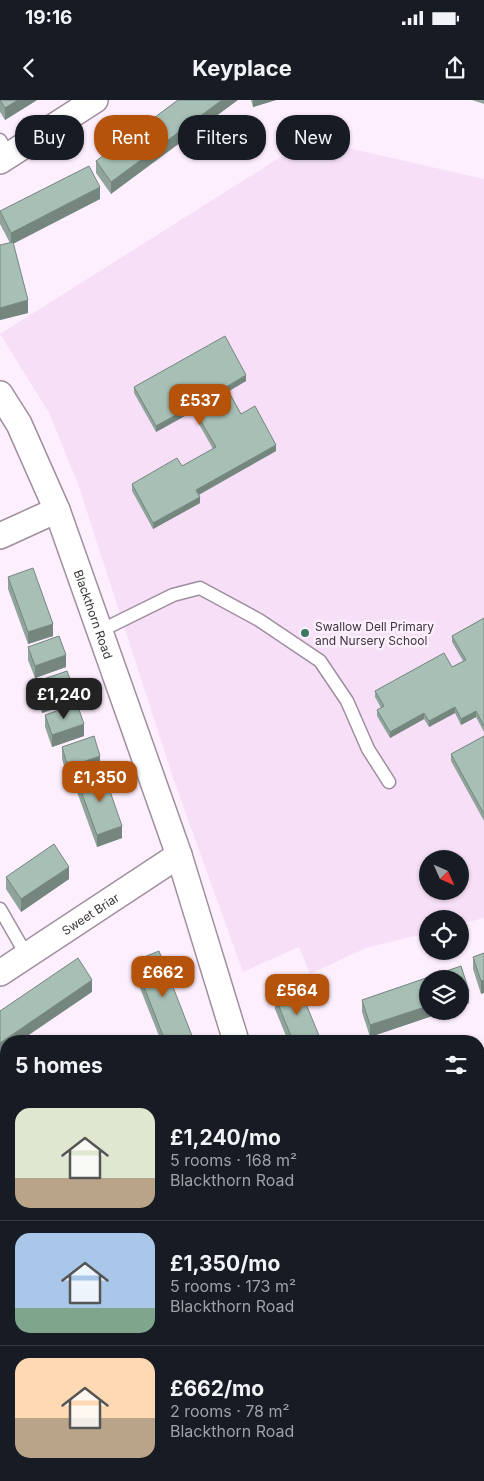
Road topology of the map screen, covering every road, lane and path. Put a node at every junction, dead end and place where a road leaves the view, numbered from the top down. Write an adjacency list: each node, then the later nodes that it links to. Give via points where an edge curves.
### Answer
1 (95, 100): 2 (street)
2 (3, 152)
3 (0, 394): 4 (street, Blackthorn Road, via 19,424)
4 (57, 510): 5 (street); 6 (street, Blackthorn Road)
5 (0, 536)
6 (100, 631): 7 (lane, via 173,595 200,588 259,620 320,661 347,700 368,749); 8 (street, Blackthorn Road)
7 (389, 782)
8 (179, 855): 10 (street, Sweet Briar); 12 (street, Blackthorn Road)
9 (0, 909): 10 (lane)
10 (27, 956): 11 (street, Sweet Briar)
11 (0, 974)
12 (234, 1035)

